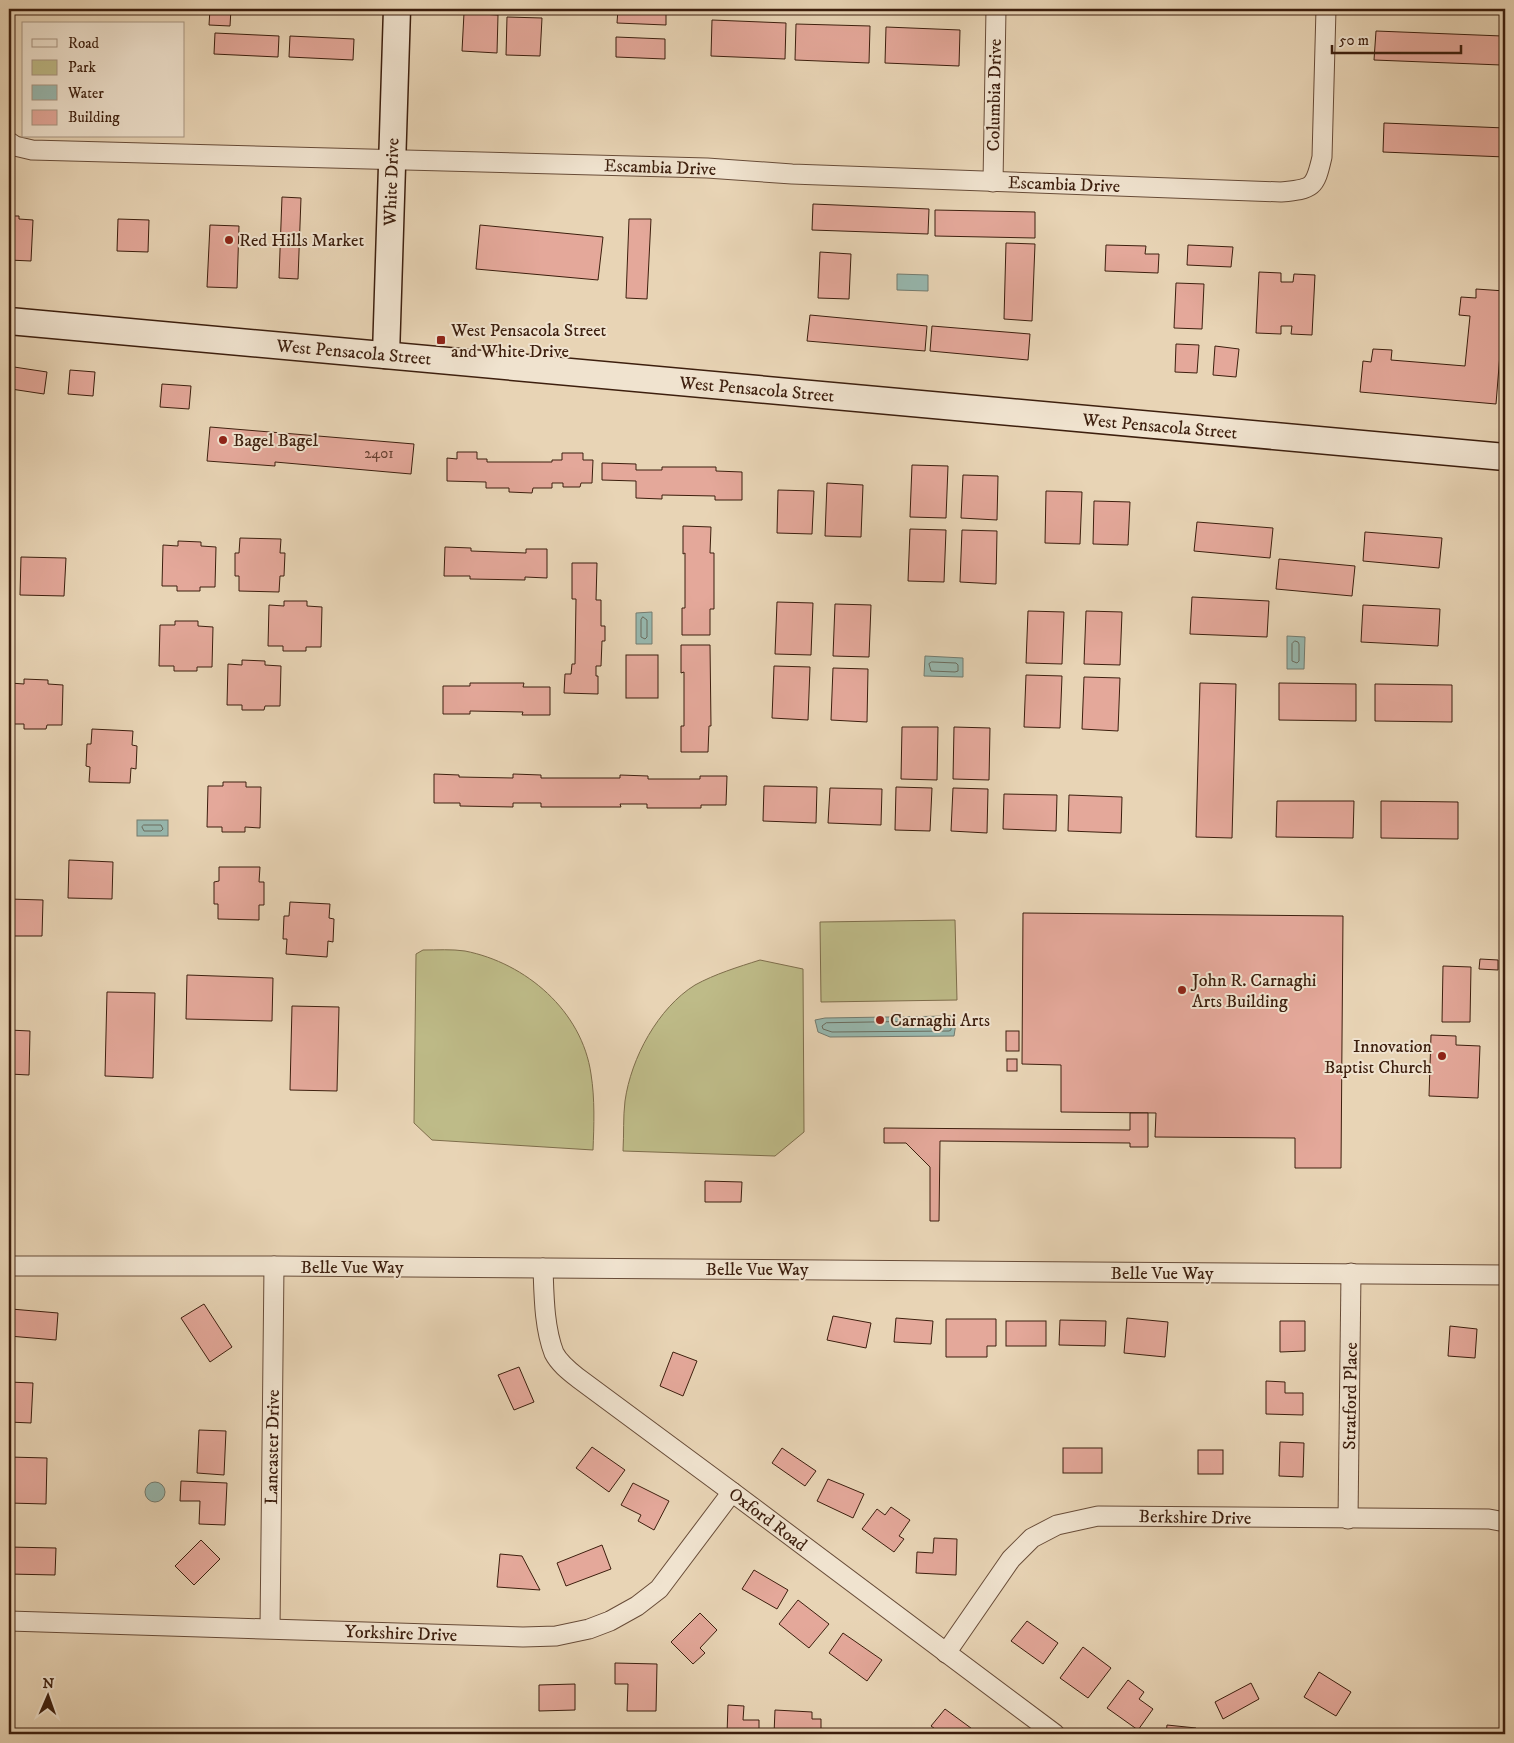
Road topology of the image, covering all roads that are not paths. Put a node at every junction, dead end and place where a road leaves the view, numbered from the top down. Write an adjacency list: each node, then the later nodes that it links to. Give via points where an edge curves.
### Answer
1 (398, 9): 5 (main road, White Drive)
2 (996, 9): 6 (street, Columbia Drive)
3 (1326, 9): 6 (street, Escambia Drive, via 1322,157 1317,178 1311,185 1281,192)
4 (9, 142): 5 (street, Escambia Drive, via 32,150)
5 (391, 160): 6 (street, Escambia Drive, via 707,168); 8 (main road, White Drive)
6 (992, 182)
7 (9, 321): 8 (main road, West Pensacola Street)
8 (386, 355): 9 (main road, West Pensacola Street)
9 (1505, 458)
10 (9, 1266): 11 (street, Belle Vue Way)
11 (274, 1266): 12 (street, Belle Vue Way); 19 (street, Lancaster Drive)
12 (543, 1268): 13 (street, Belle Vue Way); 15 (street, Oxford Road, via 548,1329 555,1354 562,1365)
13 (1351, 1273): 14 (street, Belle Vue Way); 16 (street, Stratford Place)
14 (1505, 1275)
15 (732, 1492): 19 (street, Yorkshire Drive, via 659,1589 624,1614 589,1629 556,1636 524,1637); 20 (street, Oxford Road)
16 (1348, 1519): 17 (street, Berkshire Drive, via 1489,1519); 20 (street, Berkshire Drive, via 1098,1516 1057,1525 1032,1538 1011,1558)
17 (1505, 1522)
18 (9, 1621): 19 (street, Yorkshire Drive)
19 (270, 1628)
20 (946, 1653): 21 (street, Oxford Road)
21 (1054, 1734)

